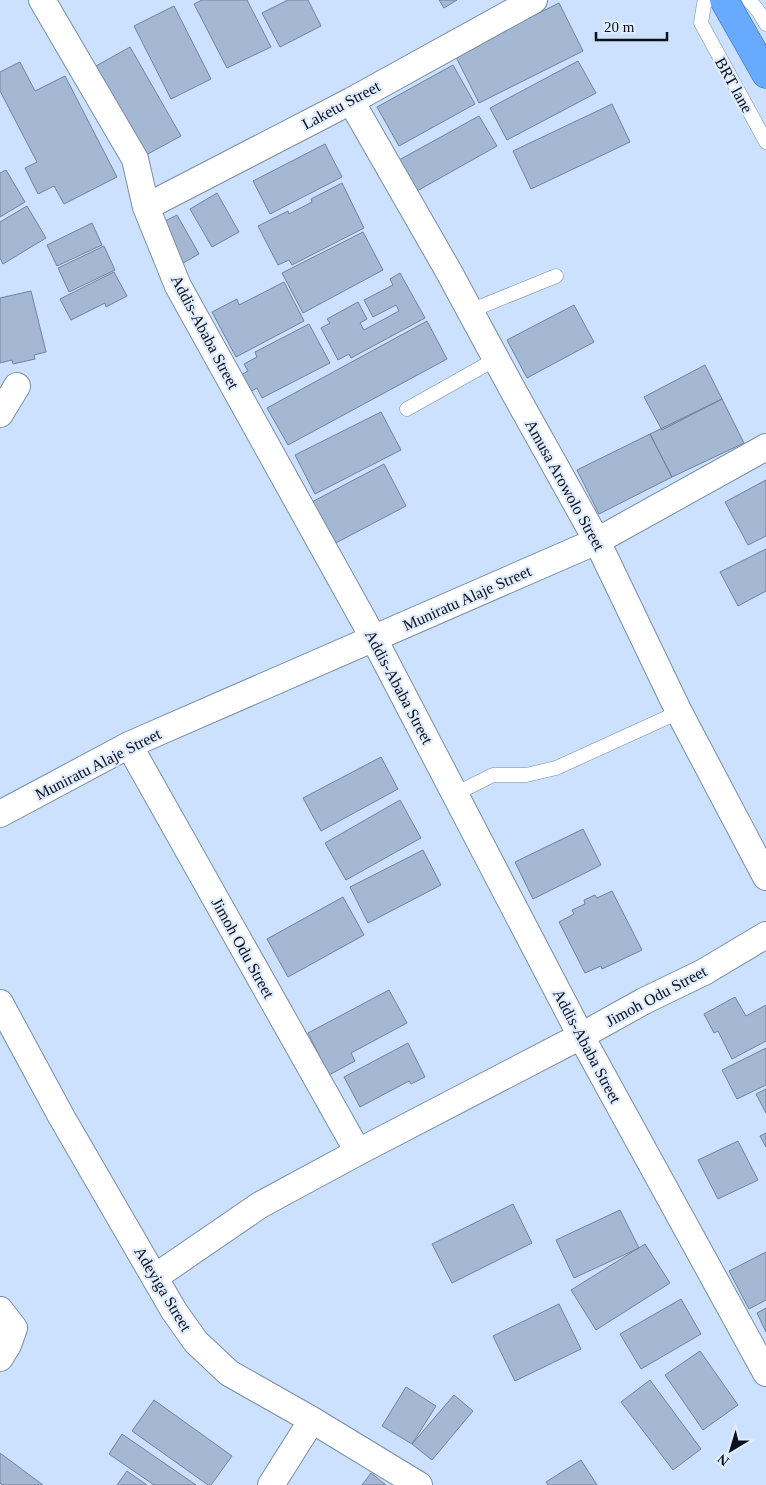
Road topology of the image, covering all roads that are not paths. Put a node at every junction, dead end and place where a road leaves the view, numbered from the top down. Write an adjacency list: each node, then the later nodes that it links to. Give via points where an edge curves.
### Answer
1 (42, 0): 10 (street, Addis-Ababa Street, via 135,159)
2 (534, 0): 8 (street, Laketu Street)
3 (708, 0): 9 (lane, BRT lane, via 704,4 701,23)
4 (724, 0): 7 (highway)
5 (748, 0): 6 (lane)
6 (766, 24)
7 (766, 74)
8 (351, 101): 10 (street, Laketu Street); 12 (street, Amusa Arowolo Street)
9 (766, 142)
10 (146, 207): 19 (street, Addis-Ababa Street, via 178,286)
11 (556, 276): 12 (lane)
12 (470, 311): 13 (street, Amusa Arowolo Street)
13 (496, 359): 15 (lane); 18 (street, Amusa Arowolo Street)
14 (17, 386): 16 (street)
15 (407, 409)
16 (0, 414)
17 (766, 447): 18 (street, Muniratu Alaje Street)
18 (597, 541): 19 (street, Muniratu Alaje Street); 20 (street, Amusa Arowolo Street)
19 (374, 638): 21 (street, Muniratu Alaje Street); 22 (street, Addis-Ababa Street)
20 (679, 712): 22 (lane, via 556,768 526,775 493,775); 24 (street, Amusa Arowolo Street)
21 (129, 745): 23 (street, Muniratu Alaje Street); 28 (street, Jimoh Odu Street)
22 (455, 794): 27 (street, Addis-Ababa Street)
23 (0, 814)
24 (766, 877)
25 (766, 935): 27 (street, Jimoh Odu Street, via 704,972)
26 (0, 1003): 29 (street, Adeyiga Street, via 61,1116)
27 (581, 1036): 28 (street, Jimoh Odu Street); 32 (street, Addis-Ababa Street)
28 (358, 1152): 29 (street, Jimoh Odu Street, via 260,1205)
29 (155, 1277): 33 (street, Adeyiga Street, via 196,1342 229,1373)
30 (7, 1319): 31 (street, via 8,1345)
31 (0, 1358)
32 (766, 1373)
33 (312, 1420): 34 (street); 35 (street, Adeyiga Street)
34 (271, 1485)
35 (419, 1485)

